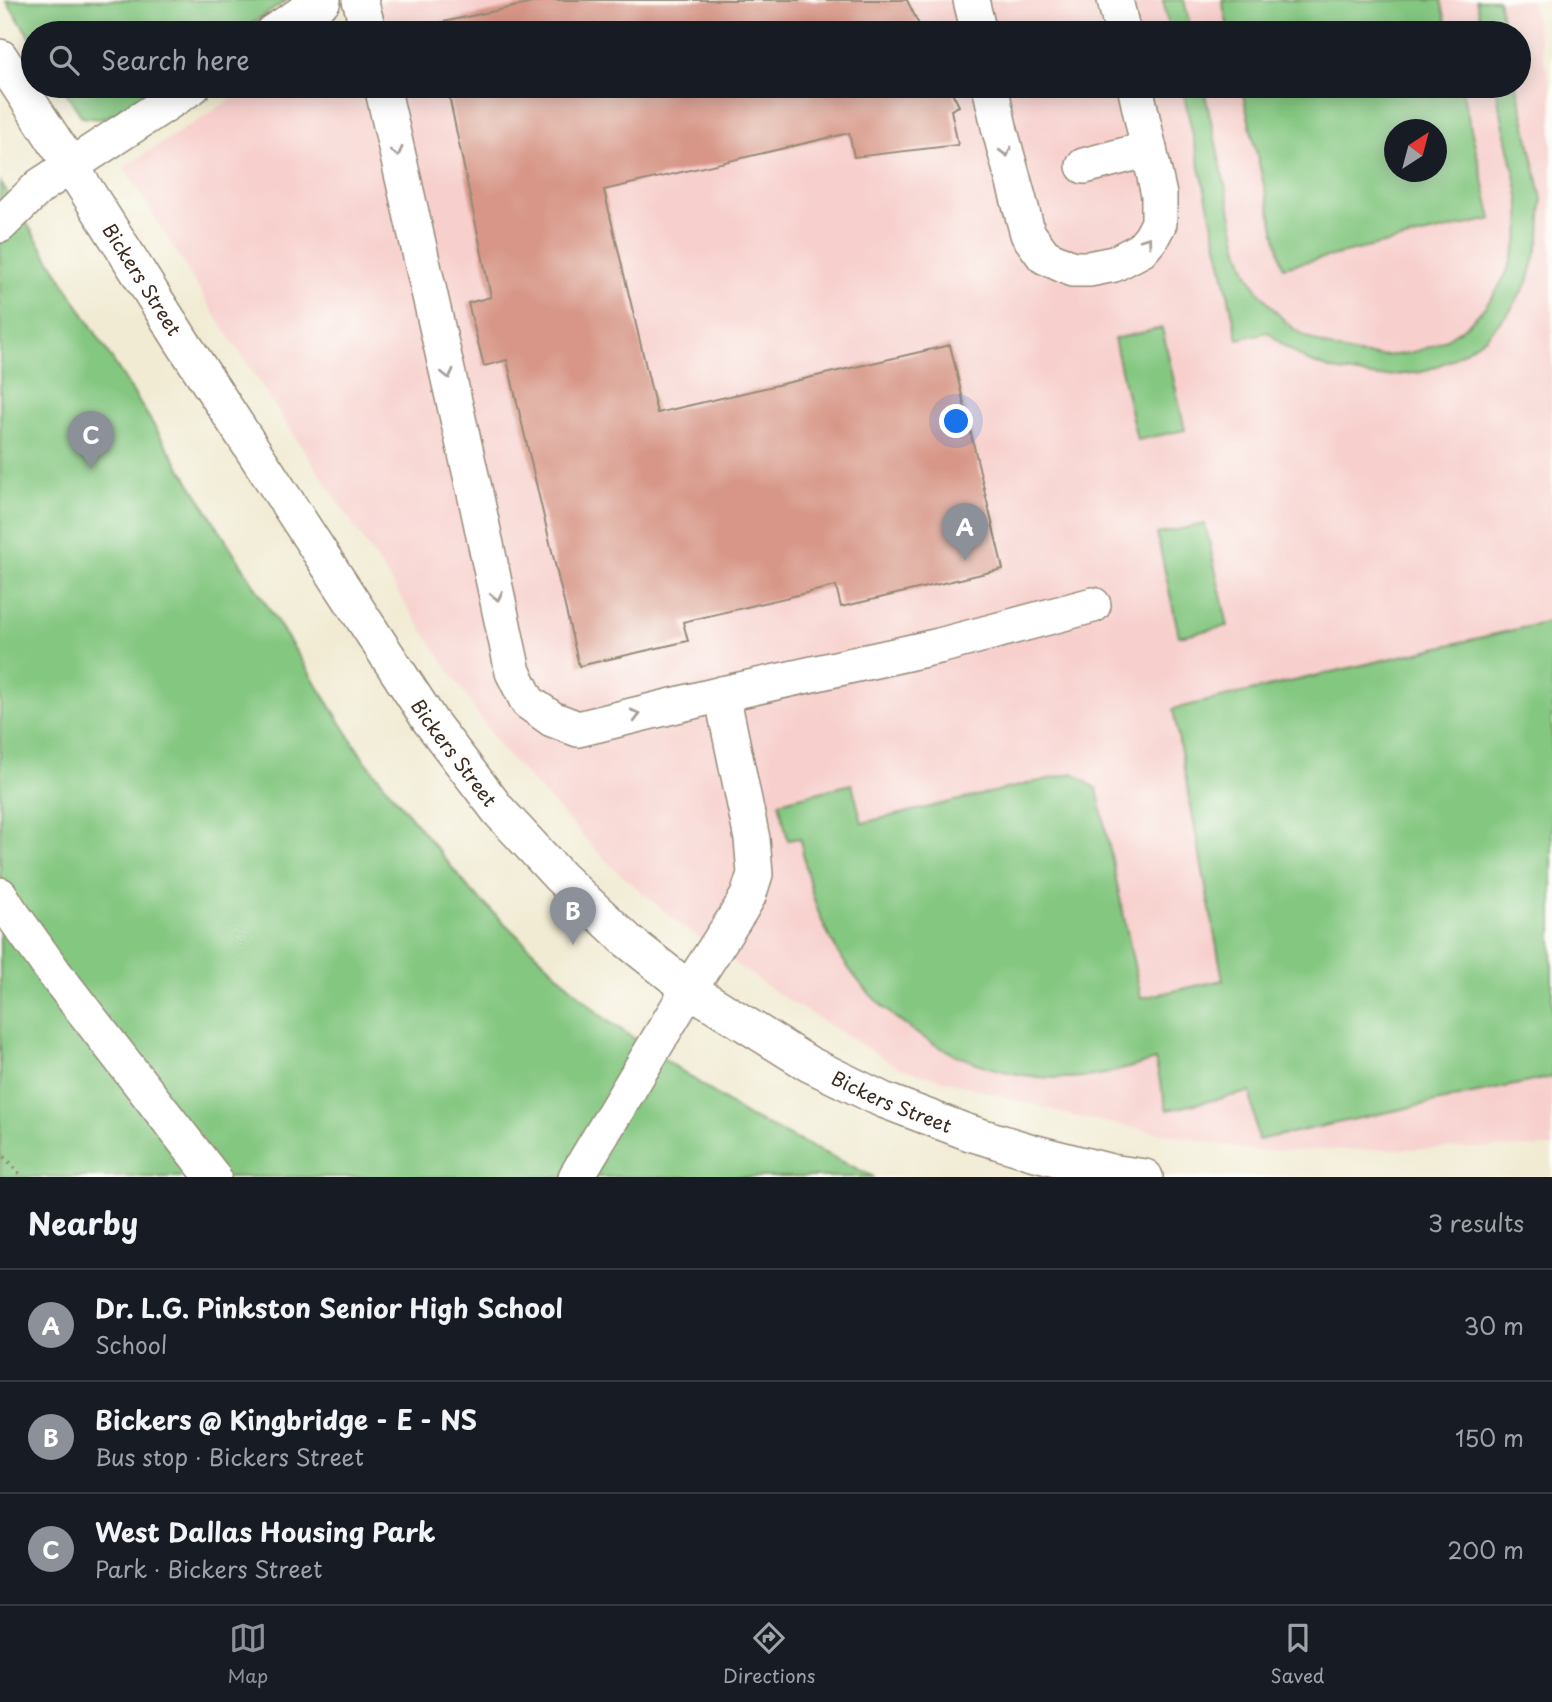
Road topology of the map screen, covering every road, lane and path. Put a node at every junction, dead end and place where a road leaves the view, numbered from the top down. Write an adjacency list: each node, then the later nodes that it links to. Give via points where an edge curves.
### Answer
1 (323, 0): 5 (street)
2 (360, 0): 6 (street)
3 (971, 0): 7 (street)
4 (1115, 0): 8 (street)
5 (291, 21)
6 (366, 21)
7 (976, 21)
8 (1120, 21)
9 (0, 57): 10 (street, Bickers Street)
10 (21, 89)
11 (27, 98): 17 (street, Bickers Street)
12 (175, 98): 17 (street)
13 (385, 98): 21 (street, one-way to 21, via 513,672 528,702 552,719 578,729)
14 (993, 98): 16 (street, one-way to 16, via 1028,234 1044,256 1072,269 1114,264 1141,250 1151,238 1159,223 1159,195)
15 (1138, 98): 16 (street)
16 (1149, 149): 18 (street)
17 (71, 166): 19 (street, via 40,186); 23 (street, Bickers Street, via 430,720 498,810 560,877 628,942)
18 (1084, 166)
19 (0, 225)
20 (1093, 605): 21 (street, via 939,646)
21 (722, 694): 23 (street, via 755,874 740,910)
22 (0, 895): 26 (street, via 55,974)
23 (689, 989): 27 (street); 28 (street, Bickers Street, via 809,1064 883,1100 1032,1152)
24 (0, 1151): 25 (path)
25 (22, 1177)
26 (213, 1177)
27 (576, 1177)
28 (1145, 1177)

